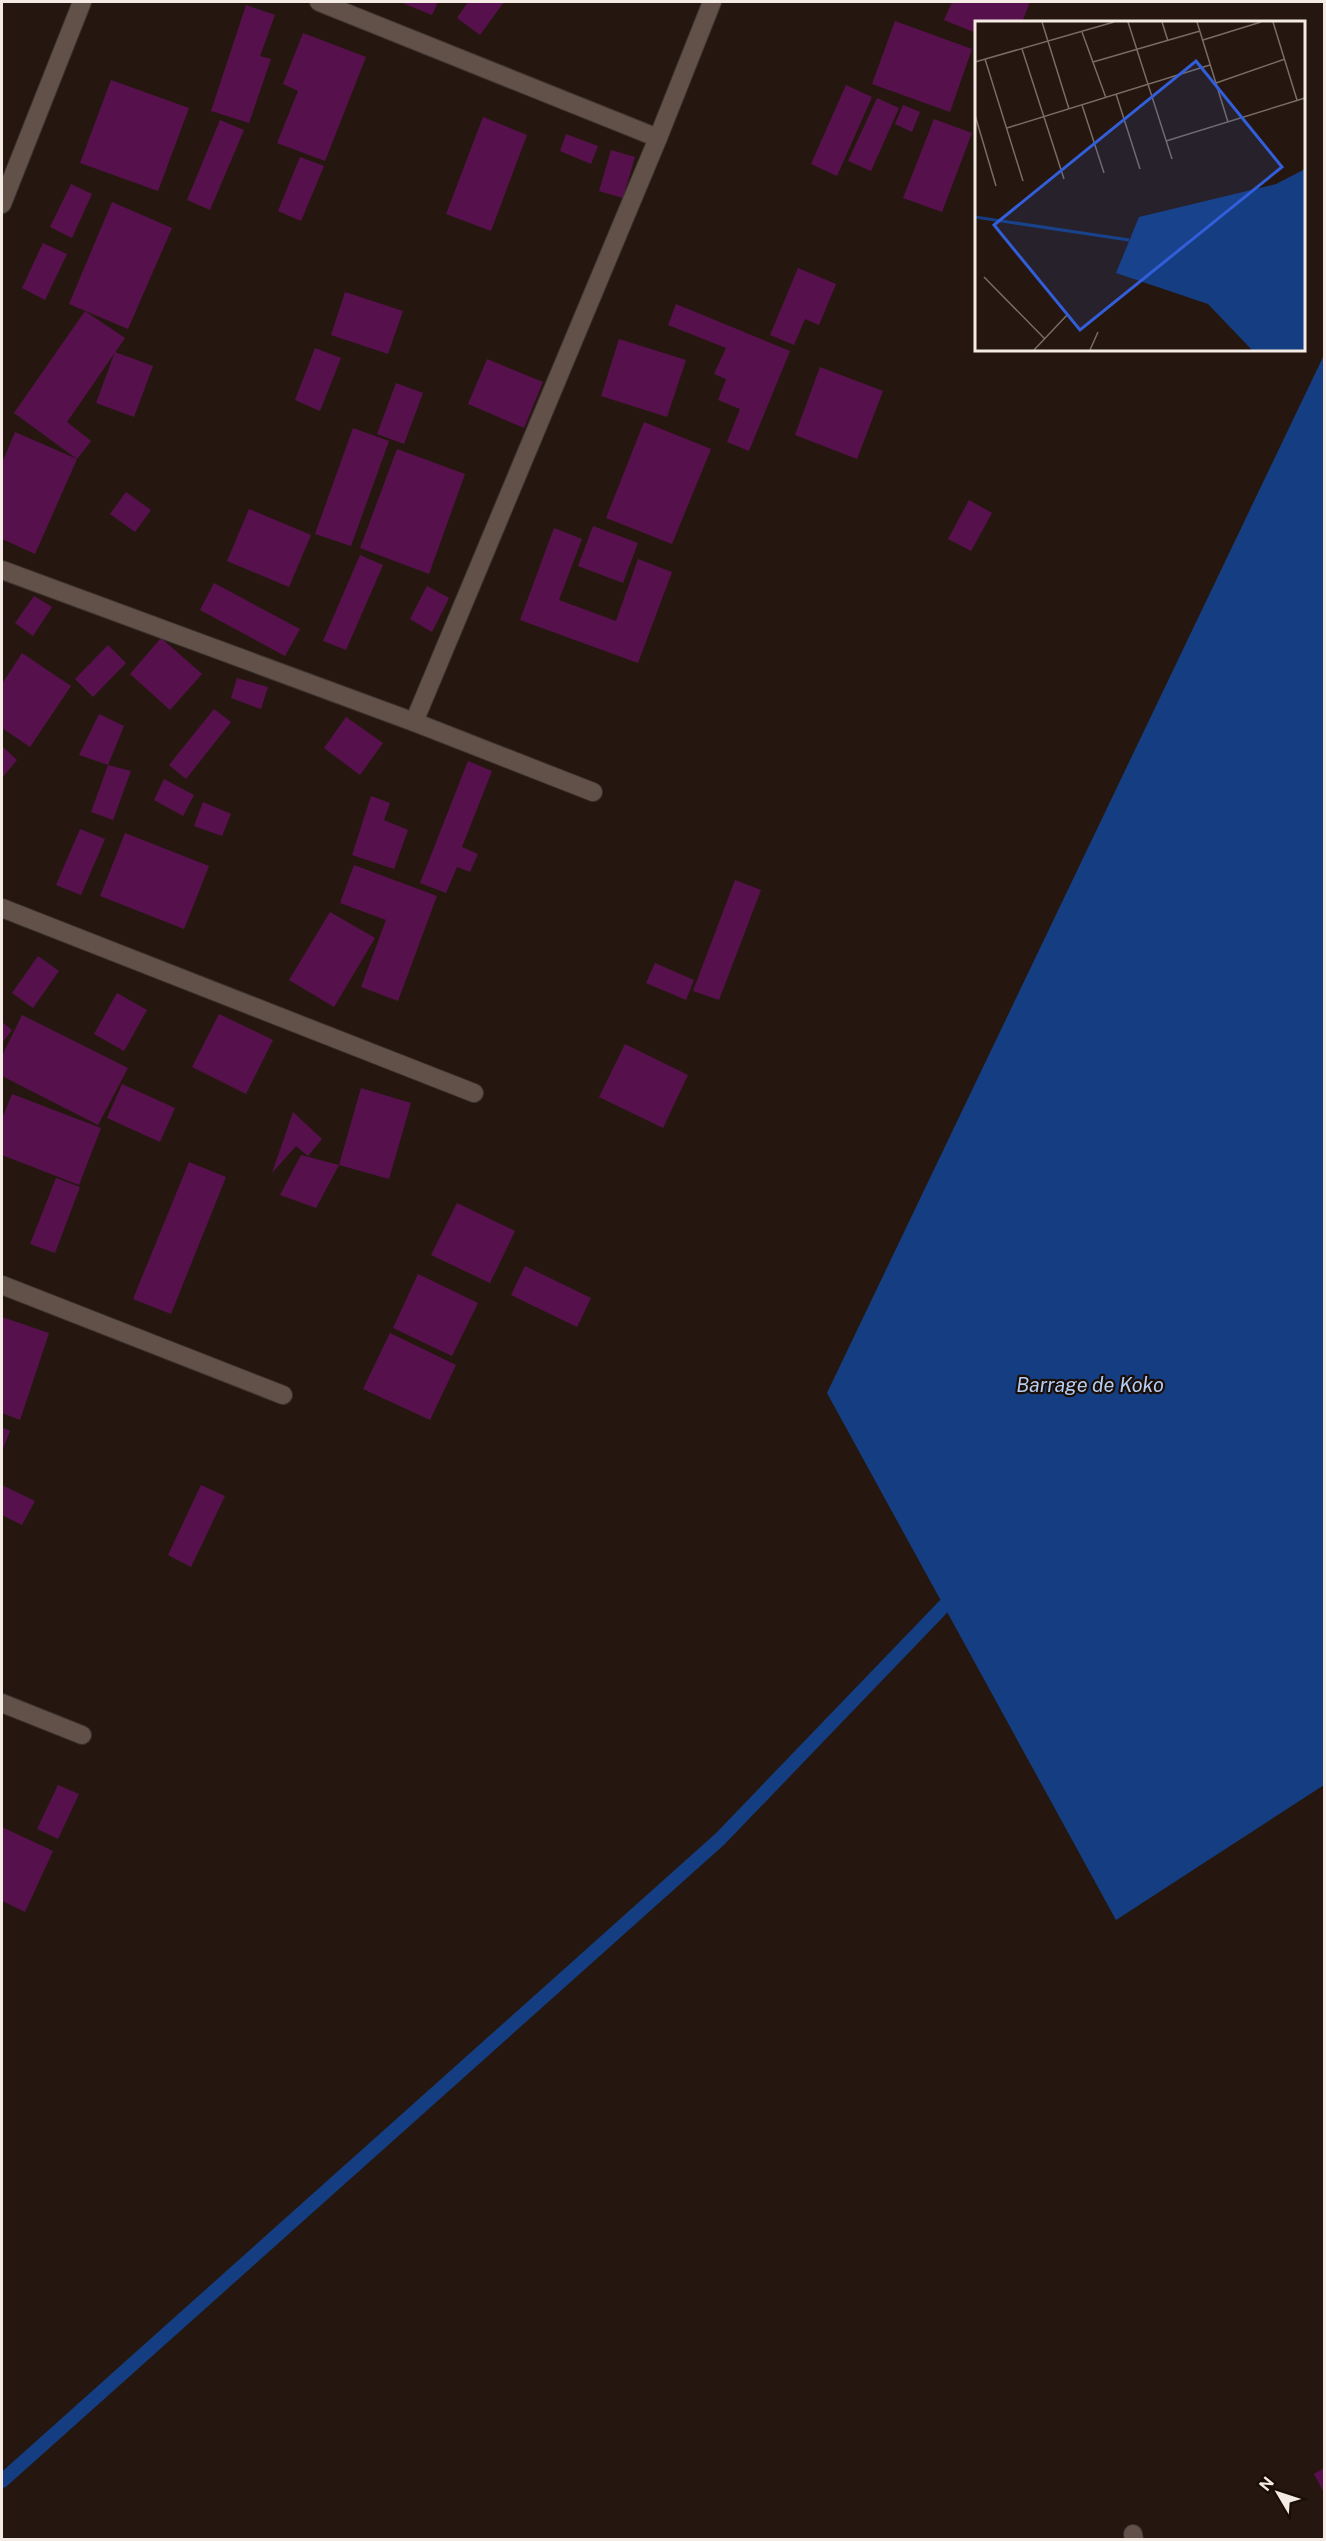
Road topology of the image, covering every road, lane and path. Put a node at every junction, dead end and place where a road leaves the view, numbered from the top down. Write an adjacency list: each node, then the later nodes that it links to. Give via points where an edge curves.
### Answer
1 (82, 2): 5 (street)
2 (319, 2): 4 (street)
3 (712, 2): 4 (street)
4 (658, 138): 7 (street)
5 (2, 204)
6 (2, 570): 7 (street)
7 (414, 722): 8 (street)
8 (593, 792)
9 (2, 908): 10 (street)
10 (474, 1093)
11 (2, 1285): 12 (street)
12 (283, 1395)
13 (2, 1703): 14 (street)
14 (82, 1735)

